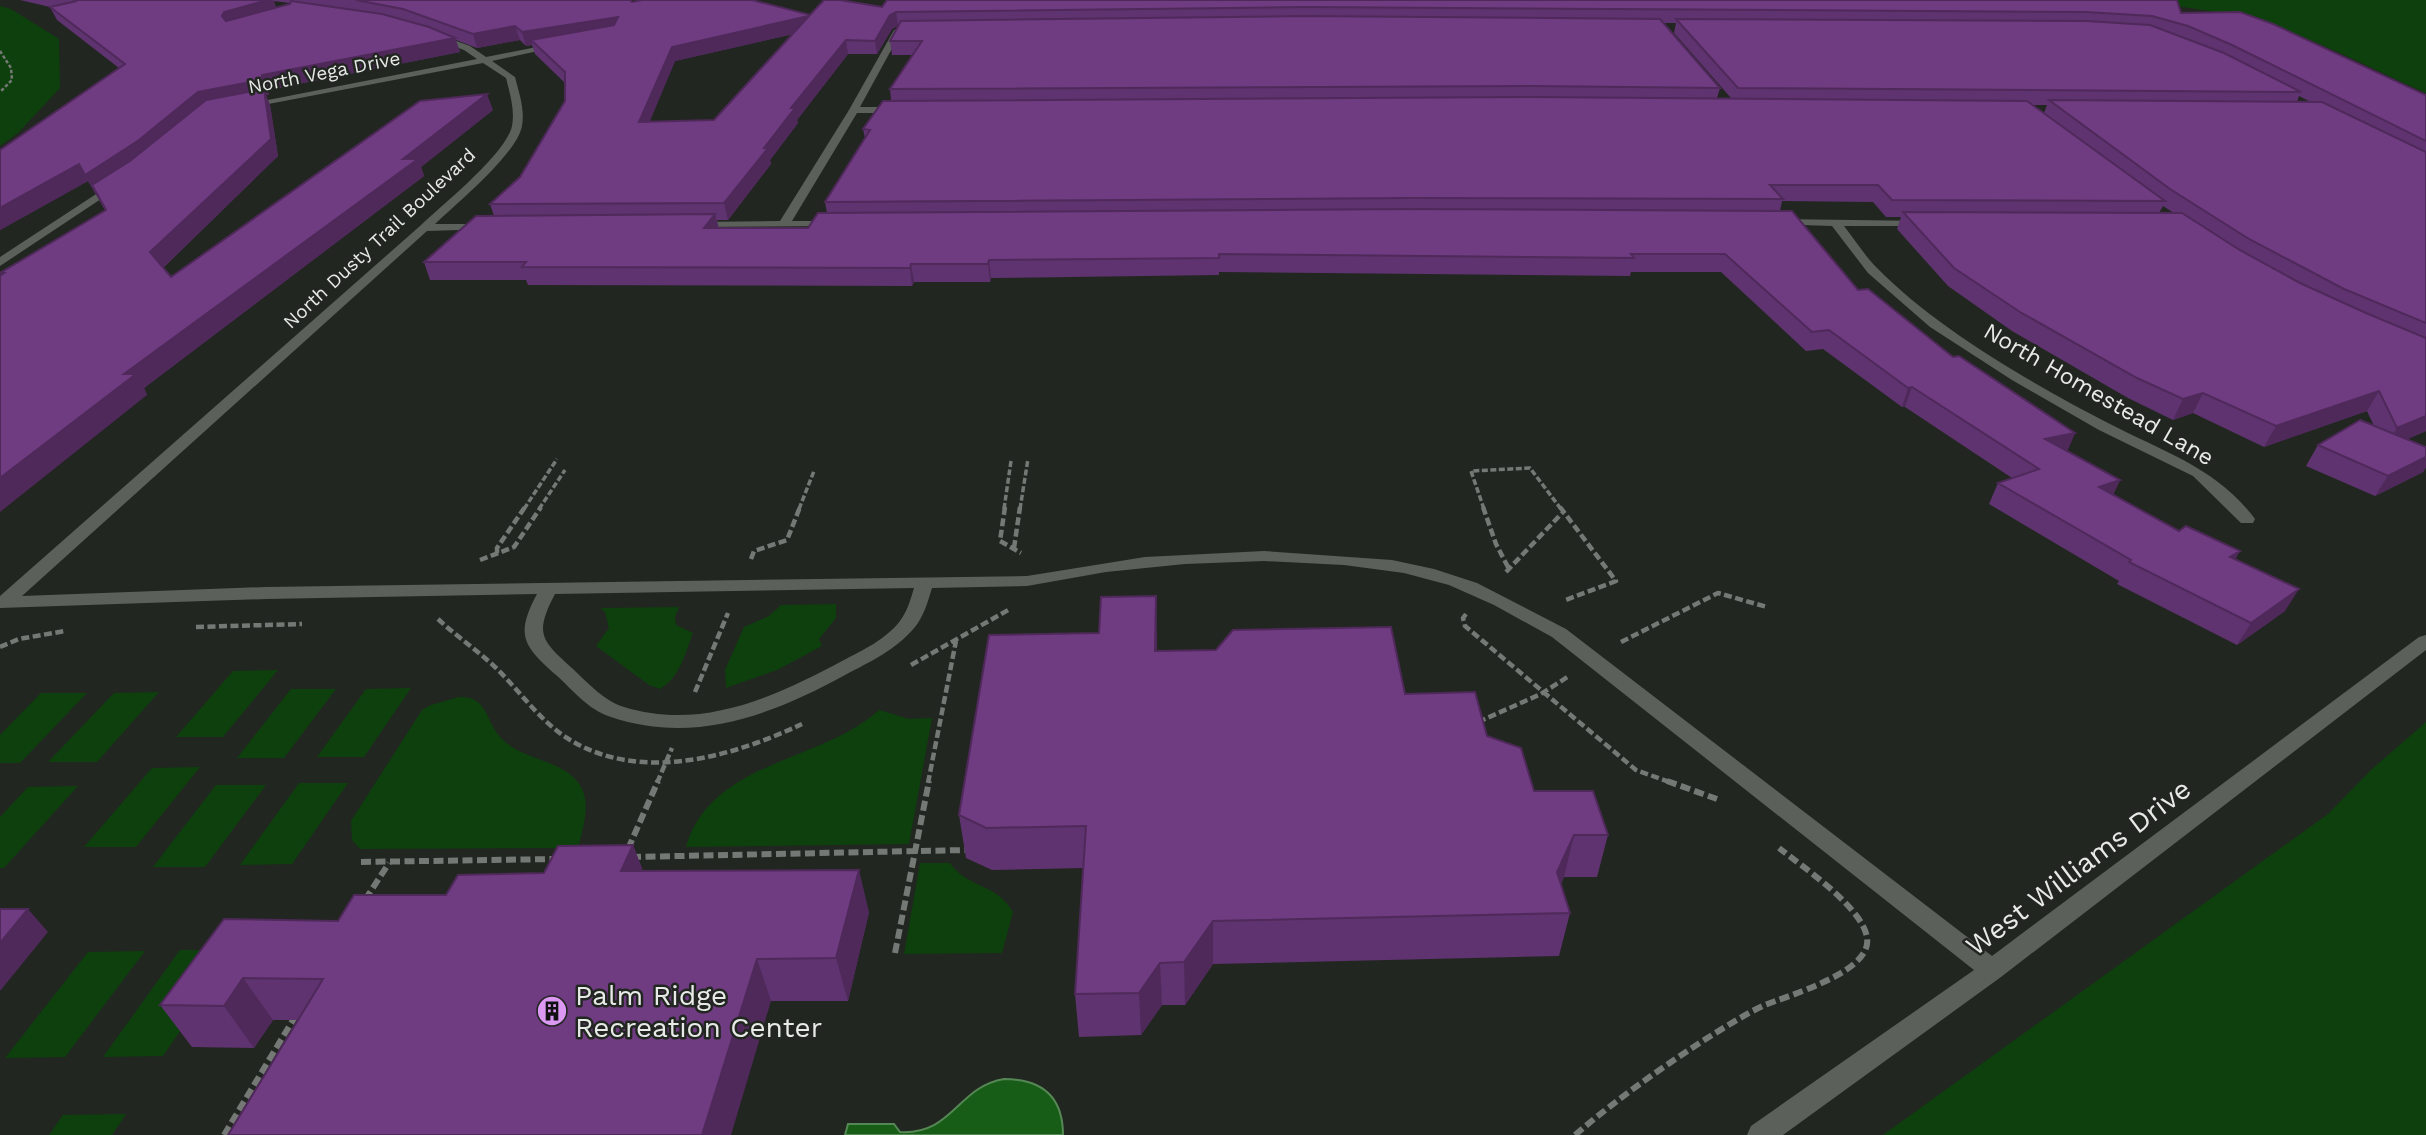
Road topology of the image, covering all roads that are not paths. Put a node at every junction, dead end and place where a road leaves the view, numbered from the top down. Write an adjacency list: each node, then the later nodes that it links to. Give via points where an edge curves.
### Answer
1 (923, 29): 6 (street, via 898,30)
2 (419, 32): 4 (street, North Dusty Trail Boulevard, via 467,48)
3 (565, 44): 4 (street, North Vega Drive)
4 (485, 60): 5 (street, North Vega Drive); 16 (street, North Dusty Trail Boulevard, via 510,76 518,114 515,132 481,174)
5 (240, 106)
6 (854, 110): 7 (street); 12 (street)
7 (909, 110)
8 (122, 181): 17 (street)
9 (1767, 222): 10 (street)
10 (1836, 223): 11 (street); 18 (street, North Homestead Lane, via 1872,270 1935,324 2104,427 2199,473)
11 (1931, 223)
12 (784, 224): 13 (street); 14 (street)
13 (839, 224)
14 (687, 225)
15 (507, 227): 16 (street)
16 (424, 228): 21 (street, North Dusty Trail Boulevard)
17 (0, 262)
18 (2247, 519)
19 (925, 583): 20 (street); 20 (street, via 908,623 869,654 789,698 756,710 682,723 608,708 537,647 530,632); 23 (street, via 1023,581 1132,563 1262,556 1384,565 1435,575 1486,594 1559,633)
20 (549, 587): 21 (street)
21 (2, 603)
22 (2426, 641): 23 (street, West Williams Drive)
23 (1992, 970): 24 (street, West Williams Drive)
24 (1761, 1135)

